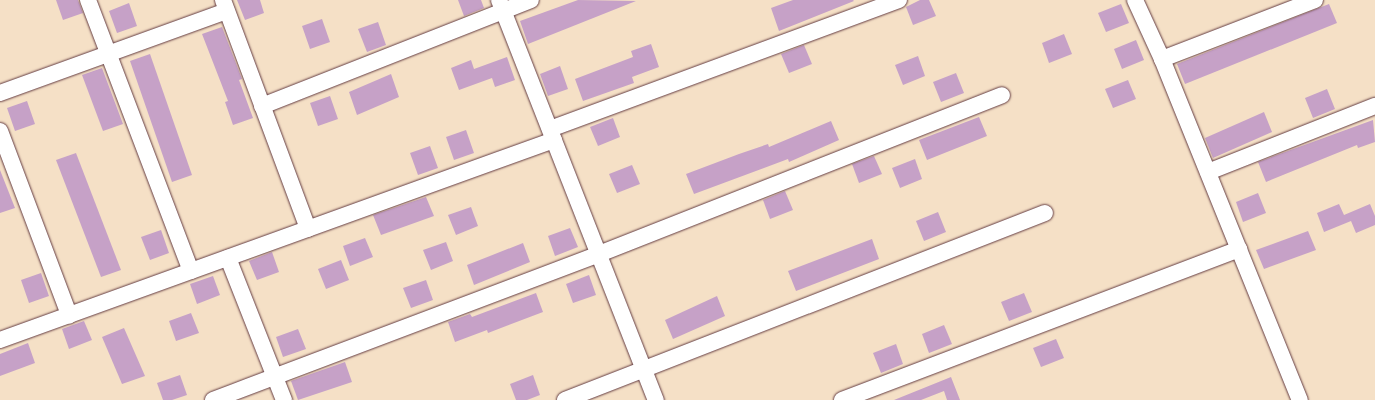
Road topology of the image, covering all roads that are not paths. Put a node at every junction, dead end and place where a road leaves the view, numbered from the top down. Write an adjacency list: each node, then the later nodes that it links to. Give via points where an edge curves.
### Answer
1 (88, 0): 8 (street)
2 (531, 0): 7 (street)
3 (898, 0): 15 (street)
4 (1135, 0): 9 (street)
5 (1315, 0): 9 (street)
6 (225, 5): 8 (street); 12 (street)
7 (502, 5): 12 (street); 15 (street)
8 (108, 54): 10 (street); 22 (street)
9 (1162, 59): 16 (street)
10 (0, 93)
11 (1002, 95): 20 (street)
12 (262, 106): 18 (street)
13 (1375, 106): 16 (street)
14 (0, 131): 23 (street)
15 (552, 134): 18 (street); 20 (street)
16 (1208, 172): 19 (street)
17 (1045, 213): 25 (street)
18 (308, 229): 21 (street)
19 (1239, 250): 31 (street); 32 (street)
20 (599, 254): 25 (street); 26 (street)
21 (228, 258): 22 (street); 26 (street)
22 (191, 271): 23 (street)
23 (69, 315): 24 (street)
24 (0, 340)
25 (644, 370): 29 (street); 30 (street)
26 (275, 377): 27 (street); 28 (street)
27 (213, 400)
28 (284, 400)
29 (565, 400)
30 (656, 400)
31 (842, 400)
32 (1300, 400)

